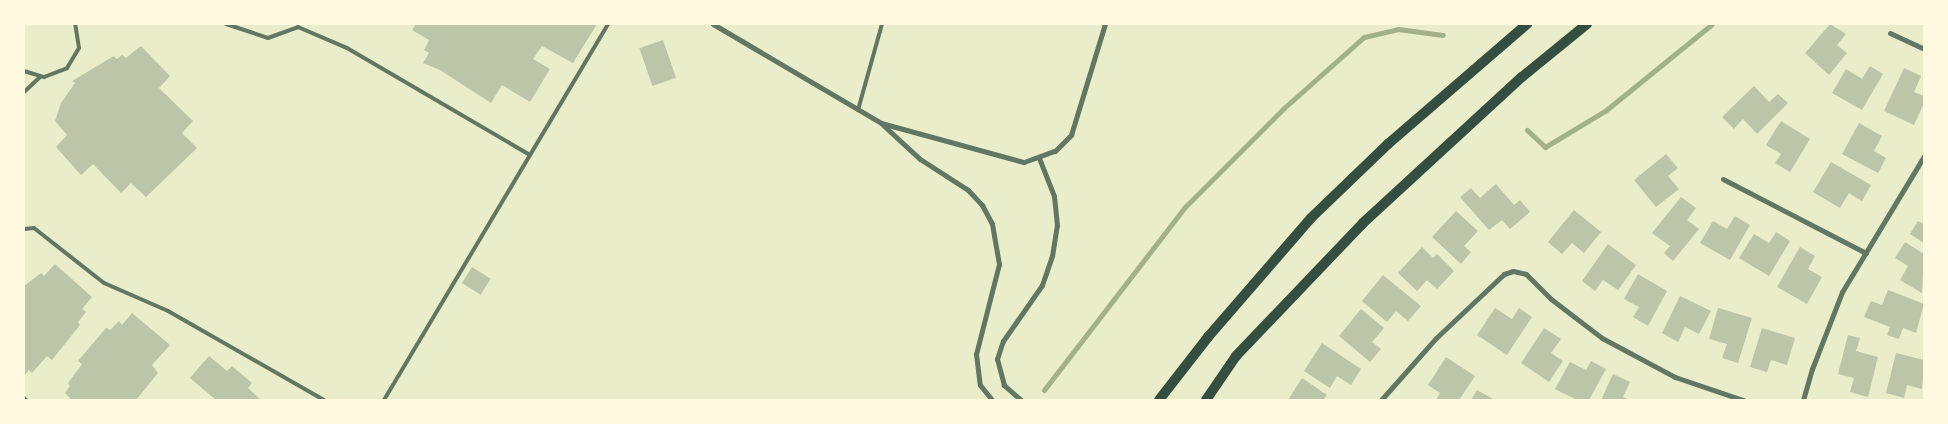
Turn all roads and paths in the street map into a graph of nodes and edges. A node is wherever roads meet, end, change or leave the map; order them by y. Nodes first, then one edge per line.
1 (75, 24) edge
2 (226, 24) edge
3 (608, 24) edge
4 (713, 24) edge
5 (882, 24) edge
6 (1105, 24) edge
7 (1527, 24) edge
8 (1587, 24) edge
9 (1890, 33) dead end
10 (1924, 49) edge
11 (24, 72) edge
12 (40, 77) junction
13 (24, 92) edge
14 (858, 110) junction
15 (881, 123) junction
16 (530, 155) junction
17 (1924, 156) edge
18 (1040, 158) junction
19 (1723, 178) dead end
20 (24, 230) edge
21 (1866, 253) junction
22 (324, 400) edge
23 (384, 400) edge
24 (992, 400) edge
25 (1021, 400) edge
26 (1159, 400) edge
27 (1206, 400) edge
28 (1381, 400) edge
29 (1743, 400) edge
30 (1803, 400) edge

1 - 12 lane
2 - 16 lane
3 - 16 lane
4 - 14 street
5 - 14 lane
6 - 18 street
7 - 26 main road
8 - 27 main road
9 - 10 street
11 - 12 lane
12 - 13 lane
14 - 15 street
15 - 18 street
15 - 24 street
16 - 23 lane
17 - 21 street
18 - 25 street
19 - 21 street
20 - 22 lane
21 - 30 street
28 - 29 street

